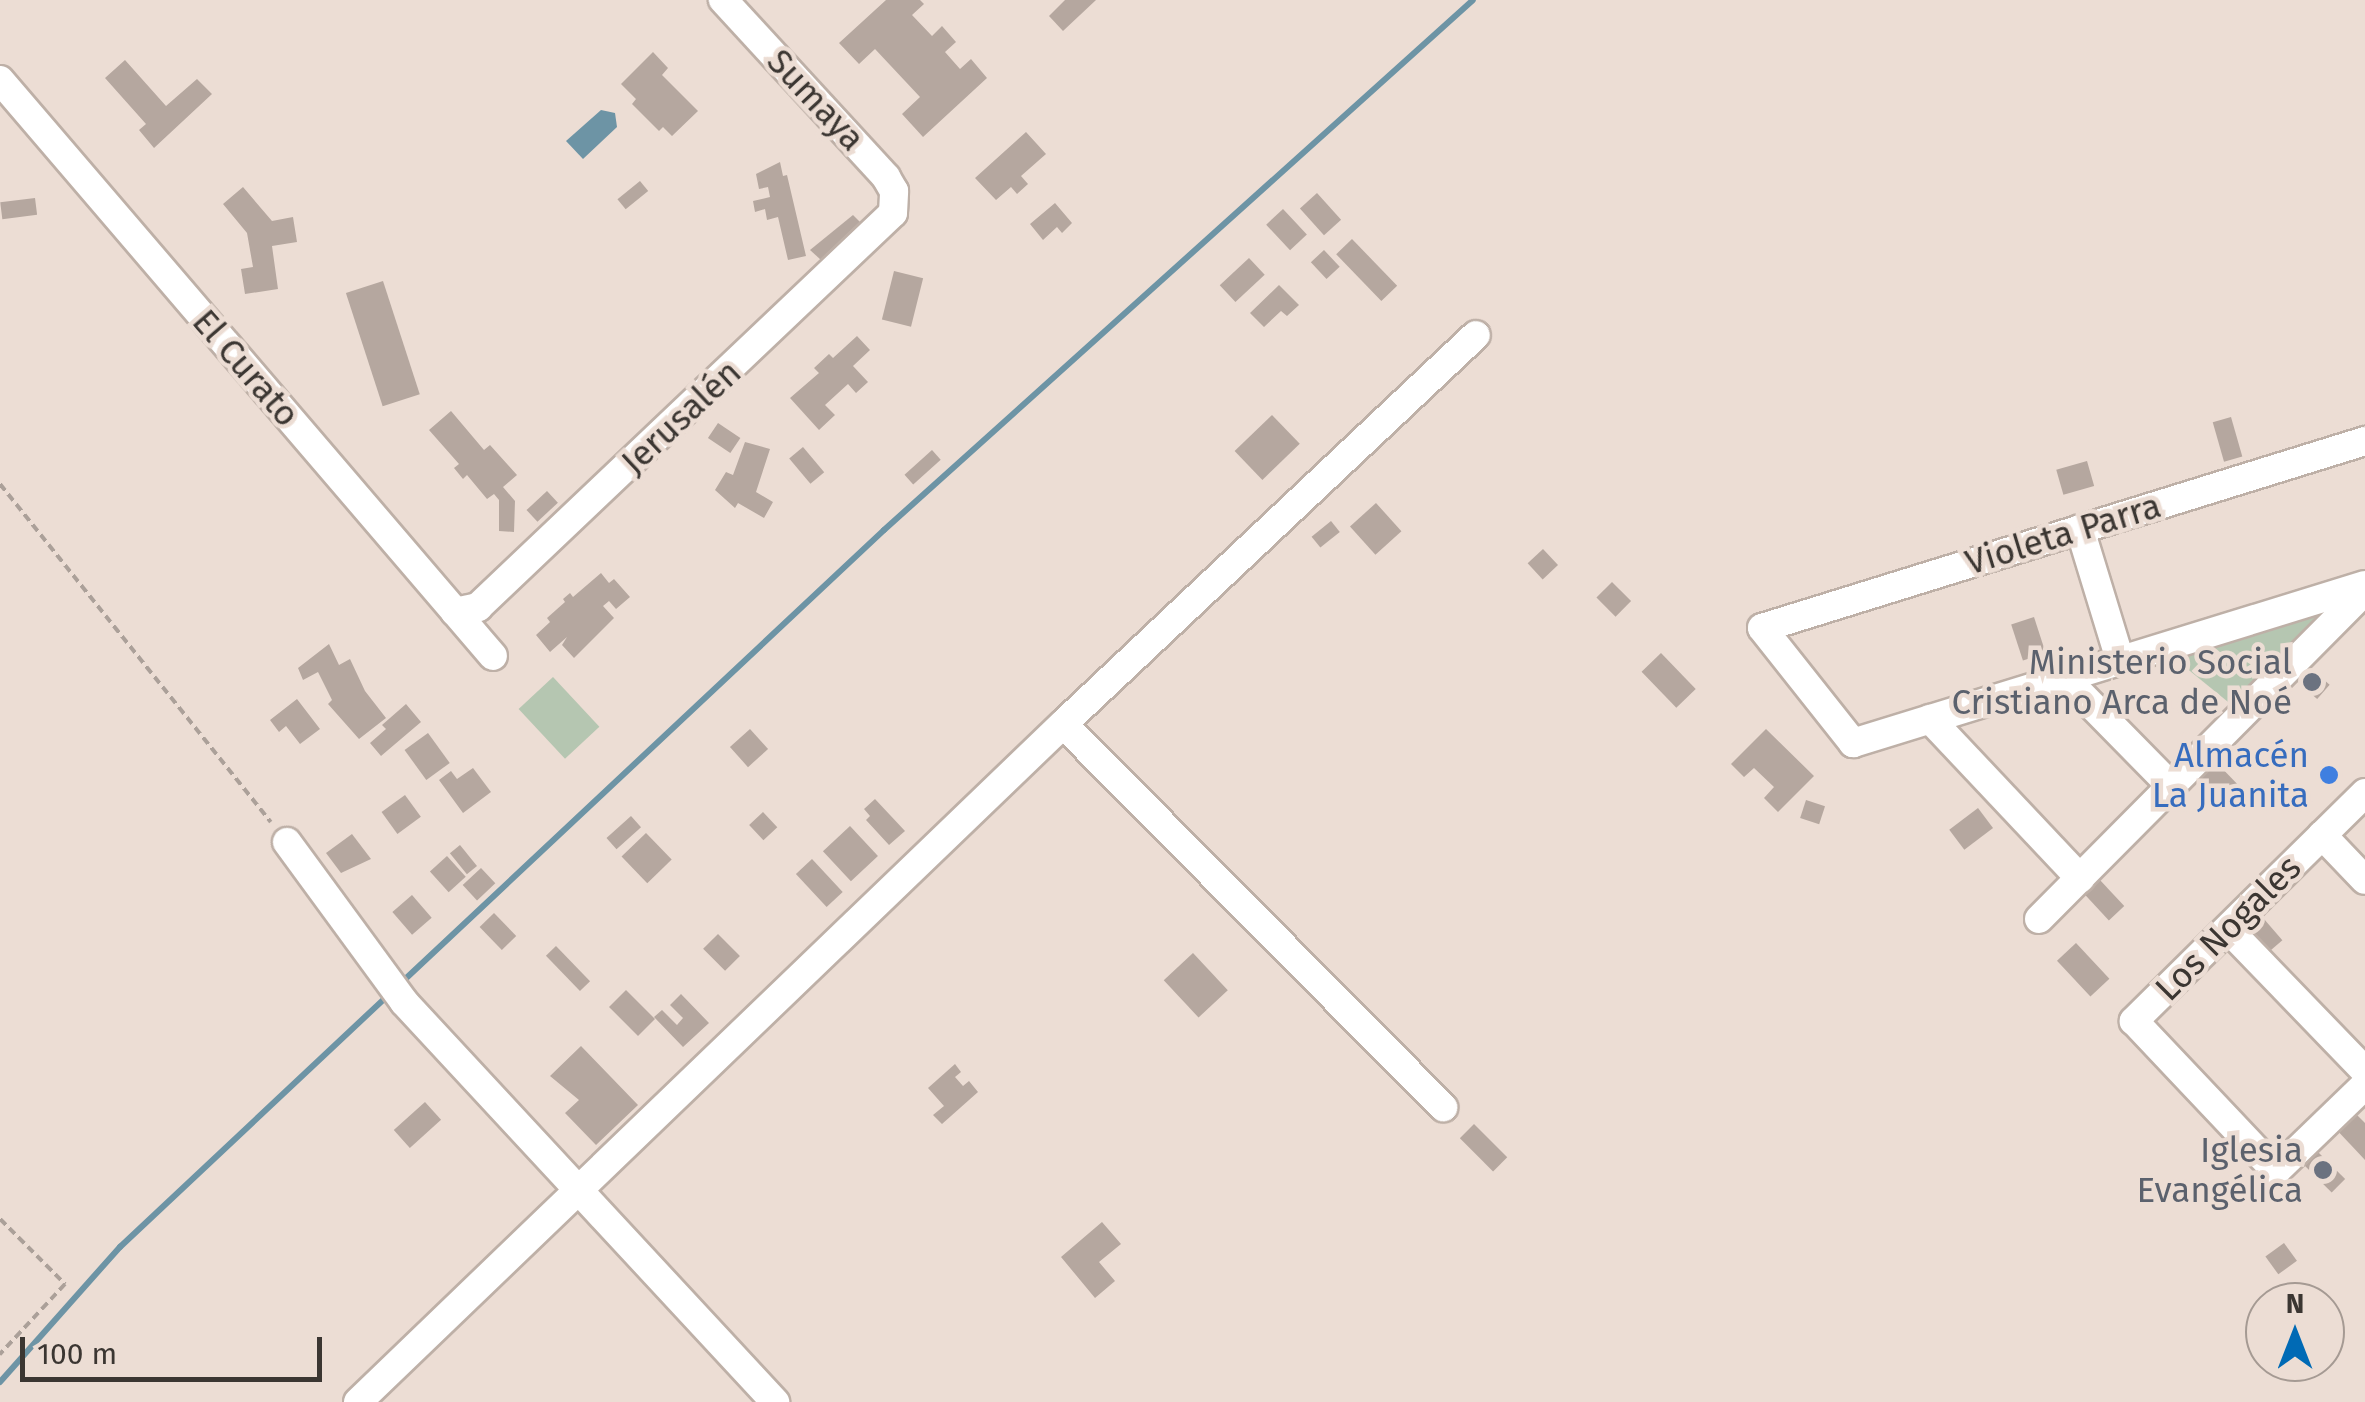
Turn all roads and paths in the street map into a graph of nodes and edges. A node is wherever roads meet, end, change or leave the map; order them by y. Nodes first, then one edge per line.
1 (724, 0) edge
2 (0, 80) edge
3 (894, 207) joint
4 (1476, 335) dead end
5 (2363, 450) edge
6 (0, 484) edge
7 (2080, 529) junction
8 (2365, 588) edge
9 (456, 612) junction
10 (492, 656) dead end
11 (2120, 660) junction
12 (2065, 678) junction
13 (1930, 719) junction
14 (1062, 724) junction
15 (2171, 786) junction
16 (2365, 793) edge
17 (2322, 835) junction
18 (287, 842) joint
19 (2080, 878) junction
20 (2365, 880) edge
21 (2039, 919) dead end
22 (2228, 929) junction
23 (2365, 1071) edge
24 (2365, 1085) edge
25 (1444, 1107) dead end
26 (576, 1191) junction
27 (0, 1219) edge
28 (0, 1354) edge
29 (358, 1402) edge
30 (775, 1402) edge

1 - 3 street, Sumaya
2 - 9 street, El Curato
3 - 9 street, Jerusalén
4 - 14 street
5 - 7 street, Violeta Parra
6 - 18 path
7 - 11 street
7 - 13 street, Violeta Parra
8 - 11 street
8 - 15 street
9 - 10 street, El Curato
11 - 12 street
12 - 13 street
12 - 15 street
13 - 19 street
14 - 25 street
14 - 26 street
15 - 19 street
16 - 17 street, Los Nogales
17 - 20 street
17 - 22 street, Los Nogales
18 - 26 street
19 - 21 street
22 - 23 street
22 - 24 street, Los Nogales
26 - 29 street
26 - 30 street
27 - 28 path

